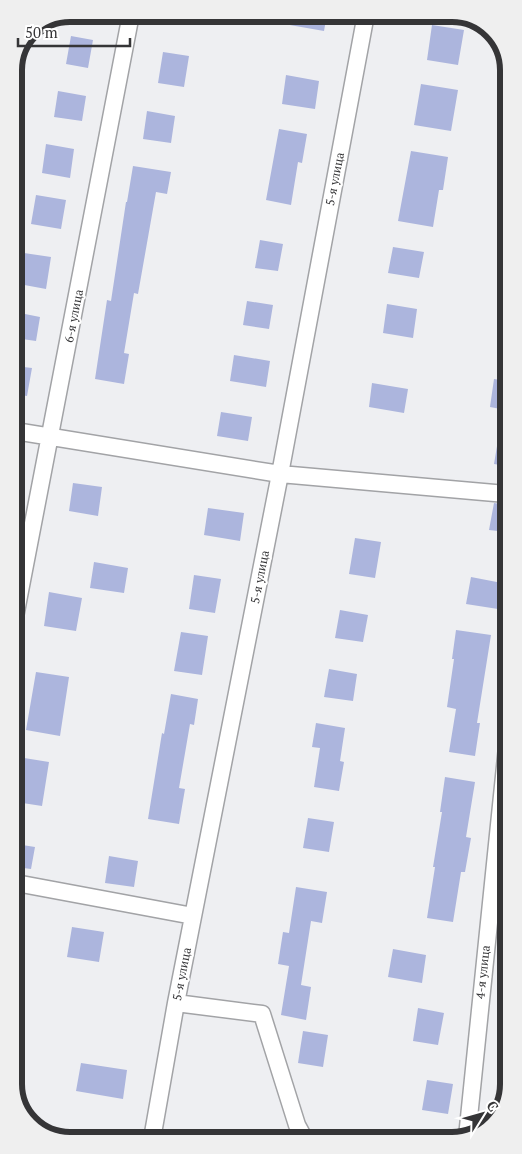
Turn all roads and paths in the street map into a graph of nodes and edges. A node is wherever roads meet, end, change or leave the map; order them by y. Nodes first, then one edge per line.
1 (129, 22) edge
2 (364, 23) edge
3 (23, 432) edge
4 (50, 437) junction
5 (280, 474) junction
6 (500, 493) edge
7 (22, 583) edge
8 (500, 815) edge
9 (22, 884) edge
10 (193, 916) junction
11 (176, 1003) junction
12 (468, 1129) edge
13 (154, 1131) edge
14 (301, 1132) edge

1 - 4 street, 6-я улица
2 - 5 street, 5-я улица
3 - 4 street
4 - 5 street
4 - 7 street, 6-я улица
5 - 6 street
5 - 10 street, 5-я улица
8 - 12 street, 4-я улица
9 - 10 street
10 - 11 street, 5-я улица
11 - 13 street, 5-я улица
11 - 14 street

